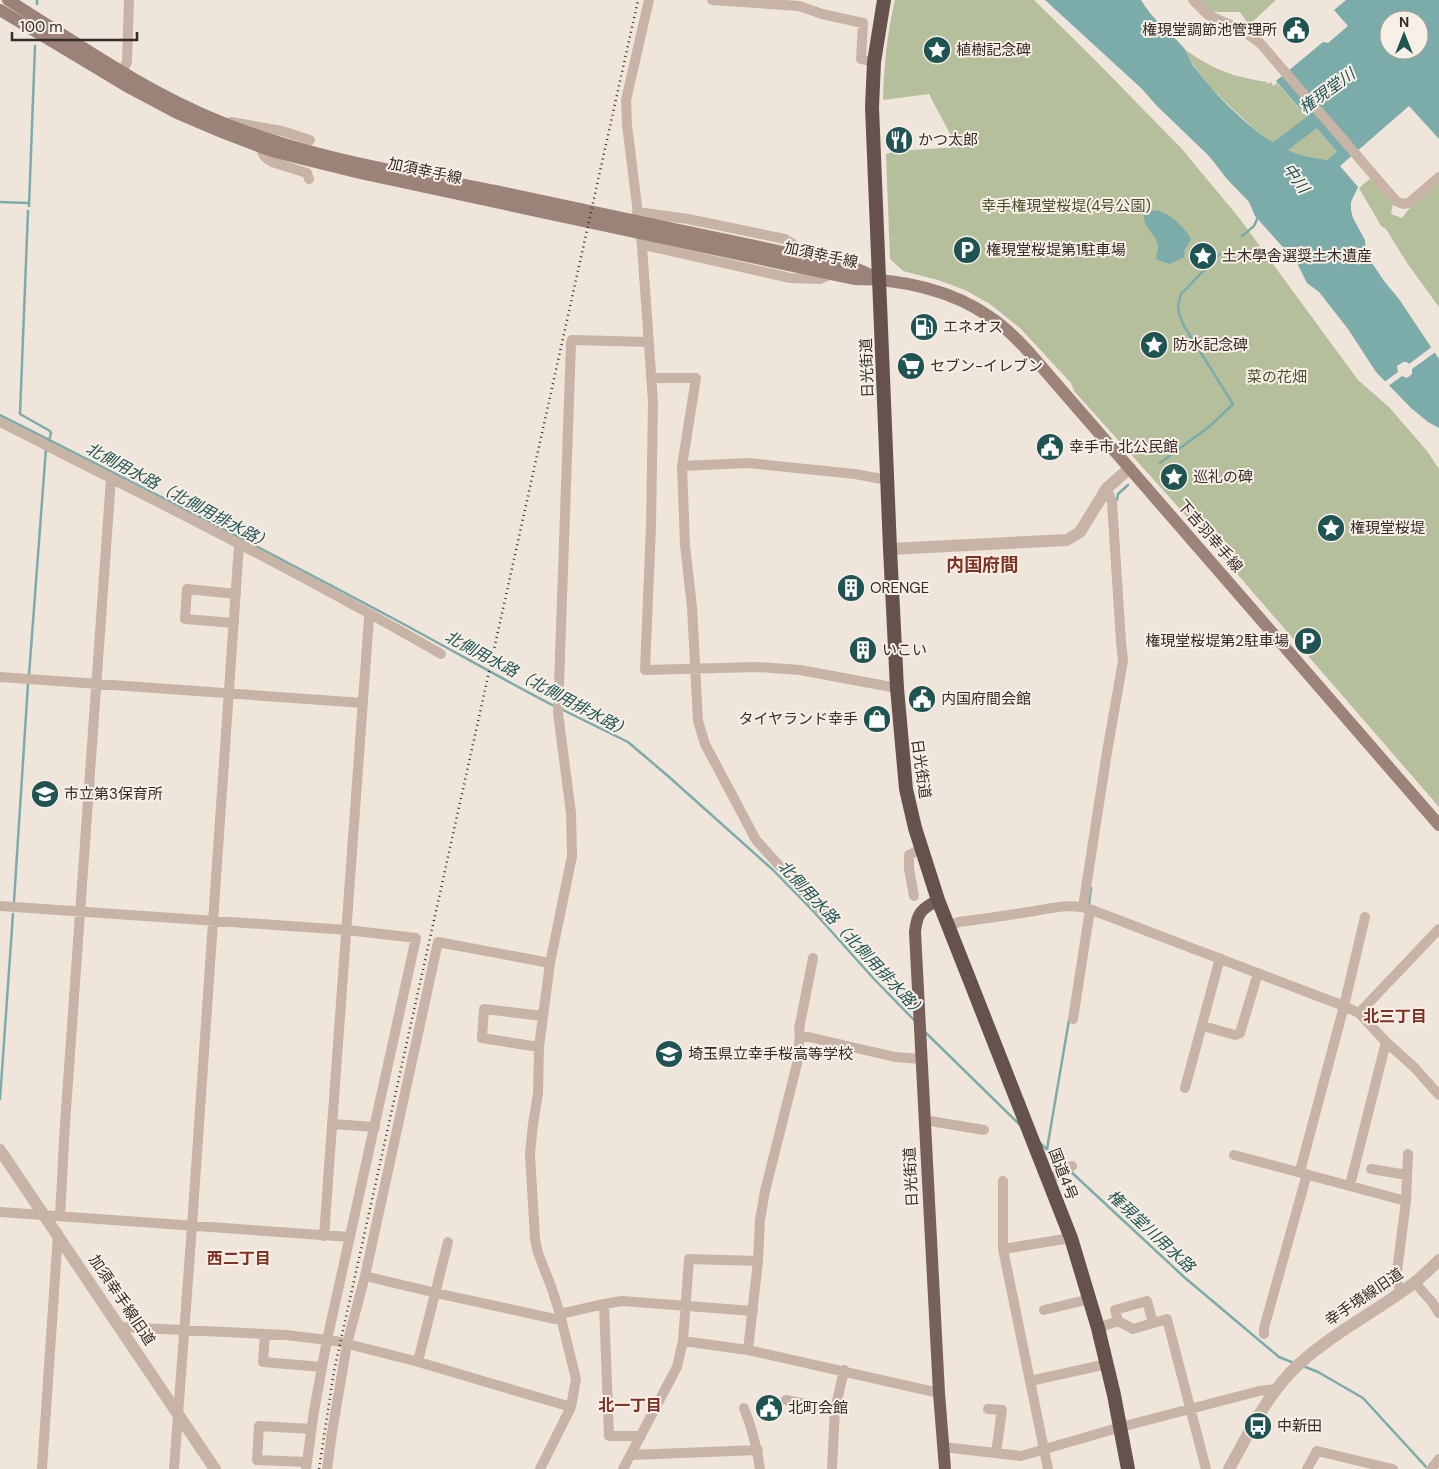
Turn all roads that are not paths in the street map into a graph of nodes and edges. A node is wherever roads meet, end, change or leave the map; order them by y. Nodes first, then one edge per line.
1 (8, 0) edge
2 (129, 0) edge
3 (649, 0) edge
4 (712, 0) edge
5 (884, 0) edge
6 (1194, 0) edge
7 (800, 3) edge
8 (0, 10) edge
9 (874, 62) junction
10 (122, 72) junction
11 (218, 121) junction
12 (310, 140) dead end
13 (260, 147) junction
14 (360, 168) junction
15 (1439, 177) edge
16 (309, 179) dead end
17 (637, 212) junction
18 (706, 242) junction
19 (642, 246) junction
20 (802, 256) junction
21 (832, 274) junction
22 (879, 280) junction
23 (649, 342) junction
24 (651, 378) junction
25 (0, 422) edge
26 (682, 466) junction
27 (1130, 468) junction
28 (111, 478) junction
29 (888, 480) junction
30 (1108, 488) junction
31 (239, 545) junction
32 (890, 549) junction
33 (236, 594) junction
34 (371, 614) junction
35 (234, 624) junction
36 (441, 654) dead end
37 (695, 668) junction
38 (0, 677) edge
39 (97, 684) junction
40 (897, 688) junction
41 (229, 693) junction
42 (362, 703) junction
43 (1439, 825) edge
44 (921, 849) junction
45 (914, 896) dead end
46 (938, 900) junction
47 (0, 906) edge
48 (1088, 909) junction
49 (81, 912) junction
50 (826, 917) dead end
51 (1365, 917) dead end
52 (214, 921) junction
53 (948, 926) junction
54 (1439, 929) edge
55 (347, 930) junction
56 (813, 958) dead end
57 (1220, 958) junction
58 (550, 963) junction
59 (1258, 973) junction
60 (1344, 1006) junction
61 (1359, 1013) junction
62 (543, 1016) junction
63 (1073, 1019) dead end
64 (1203, 1026) junction
65 (800, 1035) junction
66 (1386, 1042) junction
67 (539, 1046) junction
68 (921, 1059) junction
69 (1185, 1088) dead end
70 (1439, 1095) edge
71 (924, 1120) junction
72 (332, 1124) junction
73 (375, 1127) junction
74 (984, 1130) dead end
75 (0, 1150) edge
76 (1408, 1154) dead end
77 (1234, 1155) dead end
78 (4, 1165) edge
79 (1072, 1166) dead end
80 (1371, 1169) dead end
81 (1303, 1172) junction
82 (1407, 1175) junction
83 (1048, 1179) junction
84 (1003, 1181) dead end
85 (1350, 1185) junction
86 (1406, 1201) junction
87 (0, 1212) edge
88 (42, 1214) junction
89 (60, 1216) junction
90 (192, 1226) junction
91 (58, 1234) junction
92 (324, 1236) junction
93 (350, 1237) junction
94 (1071, 1238) junction
95 (448, 1242) dead end
96 (1003, 1249) junction
97 (1439, 1260) edge
98 (758, 1261) junction
99 (365, 1276) junction
100 (1414, 1283) junction
101 (1401, 1292) junction
102 (436, 1293) junction
103 (1090, 1300) junction
104 (604, 1304) junction
105 (686, 1305) junction
106 (1044, 1310) dead end
107 (753, 1311) junction
108 (1439, 1313) edge
109 (560, 1316) junction
110 (1118, 1321) junction
111 (1153, 1323) junction
112 (120, 1326) junction
113 (1098, 1328) junction
114 (184, 1331) junction
115 (265, 1334) junction
116 (1264, 1334) dead end
117 (327, 1340) junction
118 (683, 1341) junction
119 (348, 1344) junction
120 (748, 1350) junction
121 (418, 1361) junction
122 (1107, 1364) junction
123 (322, 1368) junction
124 (844, 1370) junction
125 (1030, 1381) junction
126 (1277, 1389) junction
127 (939, 1393) junction
128 (786, 1400) dead end
129 (571, 1408) junction
130 (744, 1408) dead end
131 (988, 1409) dead end
132 (1191, 1409) junction
133 (835, 1410) junction
134 (178, 1413) junction
135 (1121, 1427) junction
136 (311, 1429) junction
137 (641, 1436) junction
138 (943, 1447) junction
139 (1044, 1449) junction
140 (758, 1450) junction
141 (996, 1453) junction
142 (631, 1455) junction
143 (1439, 1459) edge
144 (307, 1466) edge
145 (42, 1469) edge
146 (174, 1469) edge
147 (215, 1469) edge
148 (327, 1469) edge
149 (540, 1469) edge
150 (623, 1469) edge
151 (760, 1469) edge
152 (832, 1469) edge
153 (945, 1469) edge
154 (1048, 1469) edge
155 (1128, 1469) edge
156 (1206, 1469) edge
157 (1229, 1469) edge
158 (1306, 1469) edge
159 (1393, 1469) edge
160 (1431, 1469) edge

1 - 10 main road, 加須幸手線
2 - 10 street
3 - 17 street
4 - 7 street
5 - 9 highway, 日光街道
6 - 15 street
7 - 9 street
8 - 13 main road, 加須幸手線
9 - 22 highway, 日光街道
10 - 11 main road, 加須幸手線
11 - 12 street
11 - 14 main road, 加須幸手線
13 - 14 main road, 加須幸手線
13 - 16 street
14 - 18 main road, 加須幸手線
17 - 19 street
17 - 20 street
18 - 20 main road, 加須幸手線
18 - 21 main road, 加須幸手線
19 - 21 street
19 - 23 street
20 - 22 main road, 加須幸手線
21 - 22 main road, 加須幸手線
22 - 27 main road, 下吉羽幸手線
22 - 29 highway, 日光街道
23 - 24 street
23 - 58 street
24 - 26 street
24 - 37 street
25 - 28 street
26 - 29 street
26 - 37 street
27 - 30 street
27 - 43 main road, 下吉羽幸手線
28 - 31 street
28 - 39 street
29 - 32 highway, 日光街道
30 - 32 street
30 - 48 street
31 - 33 street
31 - 34 street
32 - 40 highway, 日光街道
33 - 35 street
33 - 35 street
34 - 36 street
34 - 42 street
35 - 41 street
37 - 40 street
37 - 50 street
38 - 39 street
39 - 41 street
39 - 49 street
40 - 44 highway, 日光街道
41 - 42 street
41 - 52 street
42 - 55 street
44 - 45 street
44 - 46 highway, 日光街道
46 - 53 highway, 国道4号
46 - 68 main road, 日光街道
47 - 49 street
48 - 53 street
48 - 57 street
48 - 63 street
49 - 52 street
49 - 89 street
51 - 60 street
52 - 55 street
52 - 90 street
53 - 83 highway, 国道4号
54 - 61 street
55 - 72 street
55 - 73 street
56 - 65 street
57 - 59 street
57 - 64 street
58 - 62 street
58 - 99 street
59 - 60 street
59 - 64 street
60 - 61 street
60 - 81 street
61 - 66 street
62 - 67 street
62 - 67 street
64 - 69 street
65 - 68 street
65 - 98 street
66 - 70 street
66 - 85 street
67 - 109 street
68 - 71 main road, 日光街道
71 - 74 street
71 - 127 main road, 日光街道
72 - 73 street
72 - 92 street
73 - 93 street
75 - 78 street, 加須幸手線旧道
76 - 82 street
77 - 81 street
78 - 88 street, 加須幸手線旧道
79 - 83 street
80 - 82 street
81 - 85 street
81 - 116 street
82 - 86 street
83 - 94 highway, 国道4号
84 - 96 street
85 - 86 street
86 - 101 street
87 - 88 street
88 - 89 street
88 - 91 street, 加須幸手線旧道
89 - 90 street
90 - 92 street
90 - 114 street
91 - 112 street, 加須幸手線旧道
91 - 145 street
92 - 93 street
93 - 117 street
94 - 96 street
94 - 103 highway, 国道4号
95 - 102 street
96 - 125 street
97 - 100 street, 幸手境線旧道
98 - 105 street
98 - 107 street
99 - 102 street
99 - 119 street
100 - 101 street, 幸手境線旧道
100 - 108 street
101 - 126 street, 幸手境線旧道
102 - 109 street
102 - 121 street
103 - 106 street
103 - 113 highway, 国道4号
104 - 105 street
104 - 109 street
104 - 137 street
105 - 107 street
105 - 118 street
107 - 120 street
109 - 129 street
110 - 111 street
110 - 111 street
110 - 113 street
111 - 132 street
112 - 114 street
112 - 134 street, 加須幸手線旧道
113 - 122 highway, 国道4号
114 - 115 street
114 - 134 street
115 - 117 street
115 - 123 street
117 - 119 street
117 - 123 street
118 - 120 street
118 - 137 street
119 - 121 street
119 - 148 street
120 - 124 street
121 - 129 street
122 - 125 street
122 - 135 highway, 国道4号
123 - 136 street
124 - 127 street
124 - 133 street
125 - 139 street
126 - 132 street
126 - 157 street
127 - 138 main road, 日光街道
128 - 133 street
129 - 149 street
130 - 140 street
131 - 141 street
132 - 135 street
132 - 156 street
133 - 152 street
134 - 146 street
134 - 147 street, 加須幸手線旧道
135 - 139 street
135 - 155 highway, 国道4号
136 - 144 street
136 - 144 street
137 - 142 street
138 - 141 street
138 - 153 main road, 日光街道
139 - 141 street
139 - 154 street
140 - 142 street
140 - 151 street
142 - 150 street
143 - 160 street
158 - 159 street

